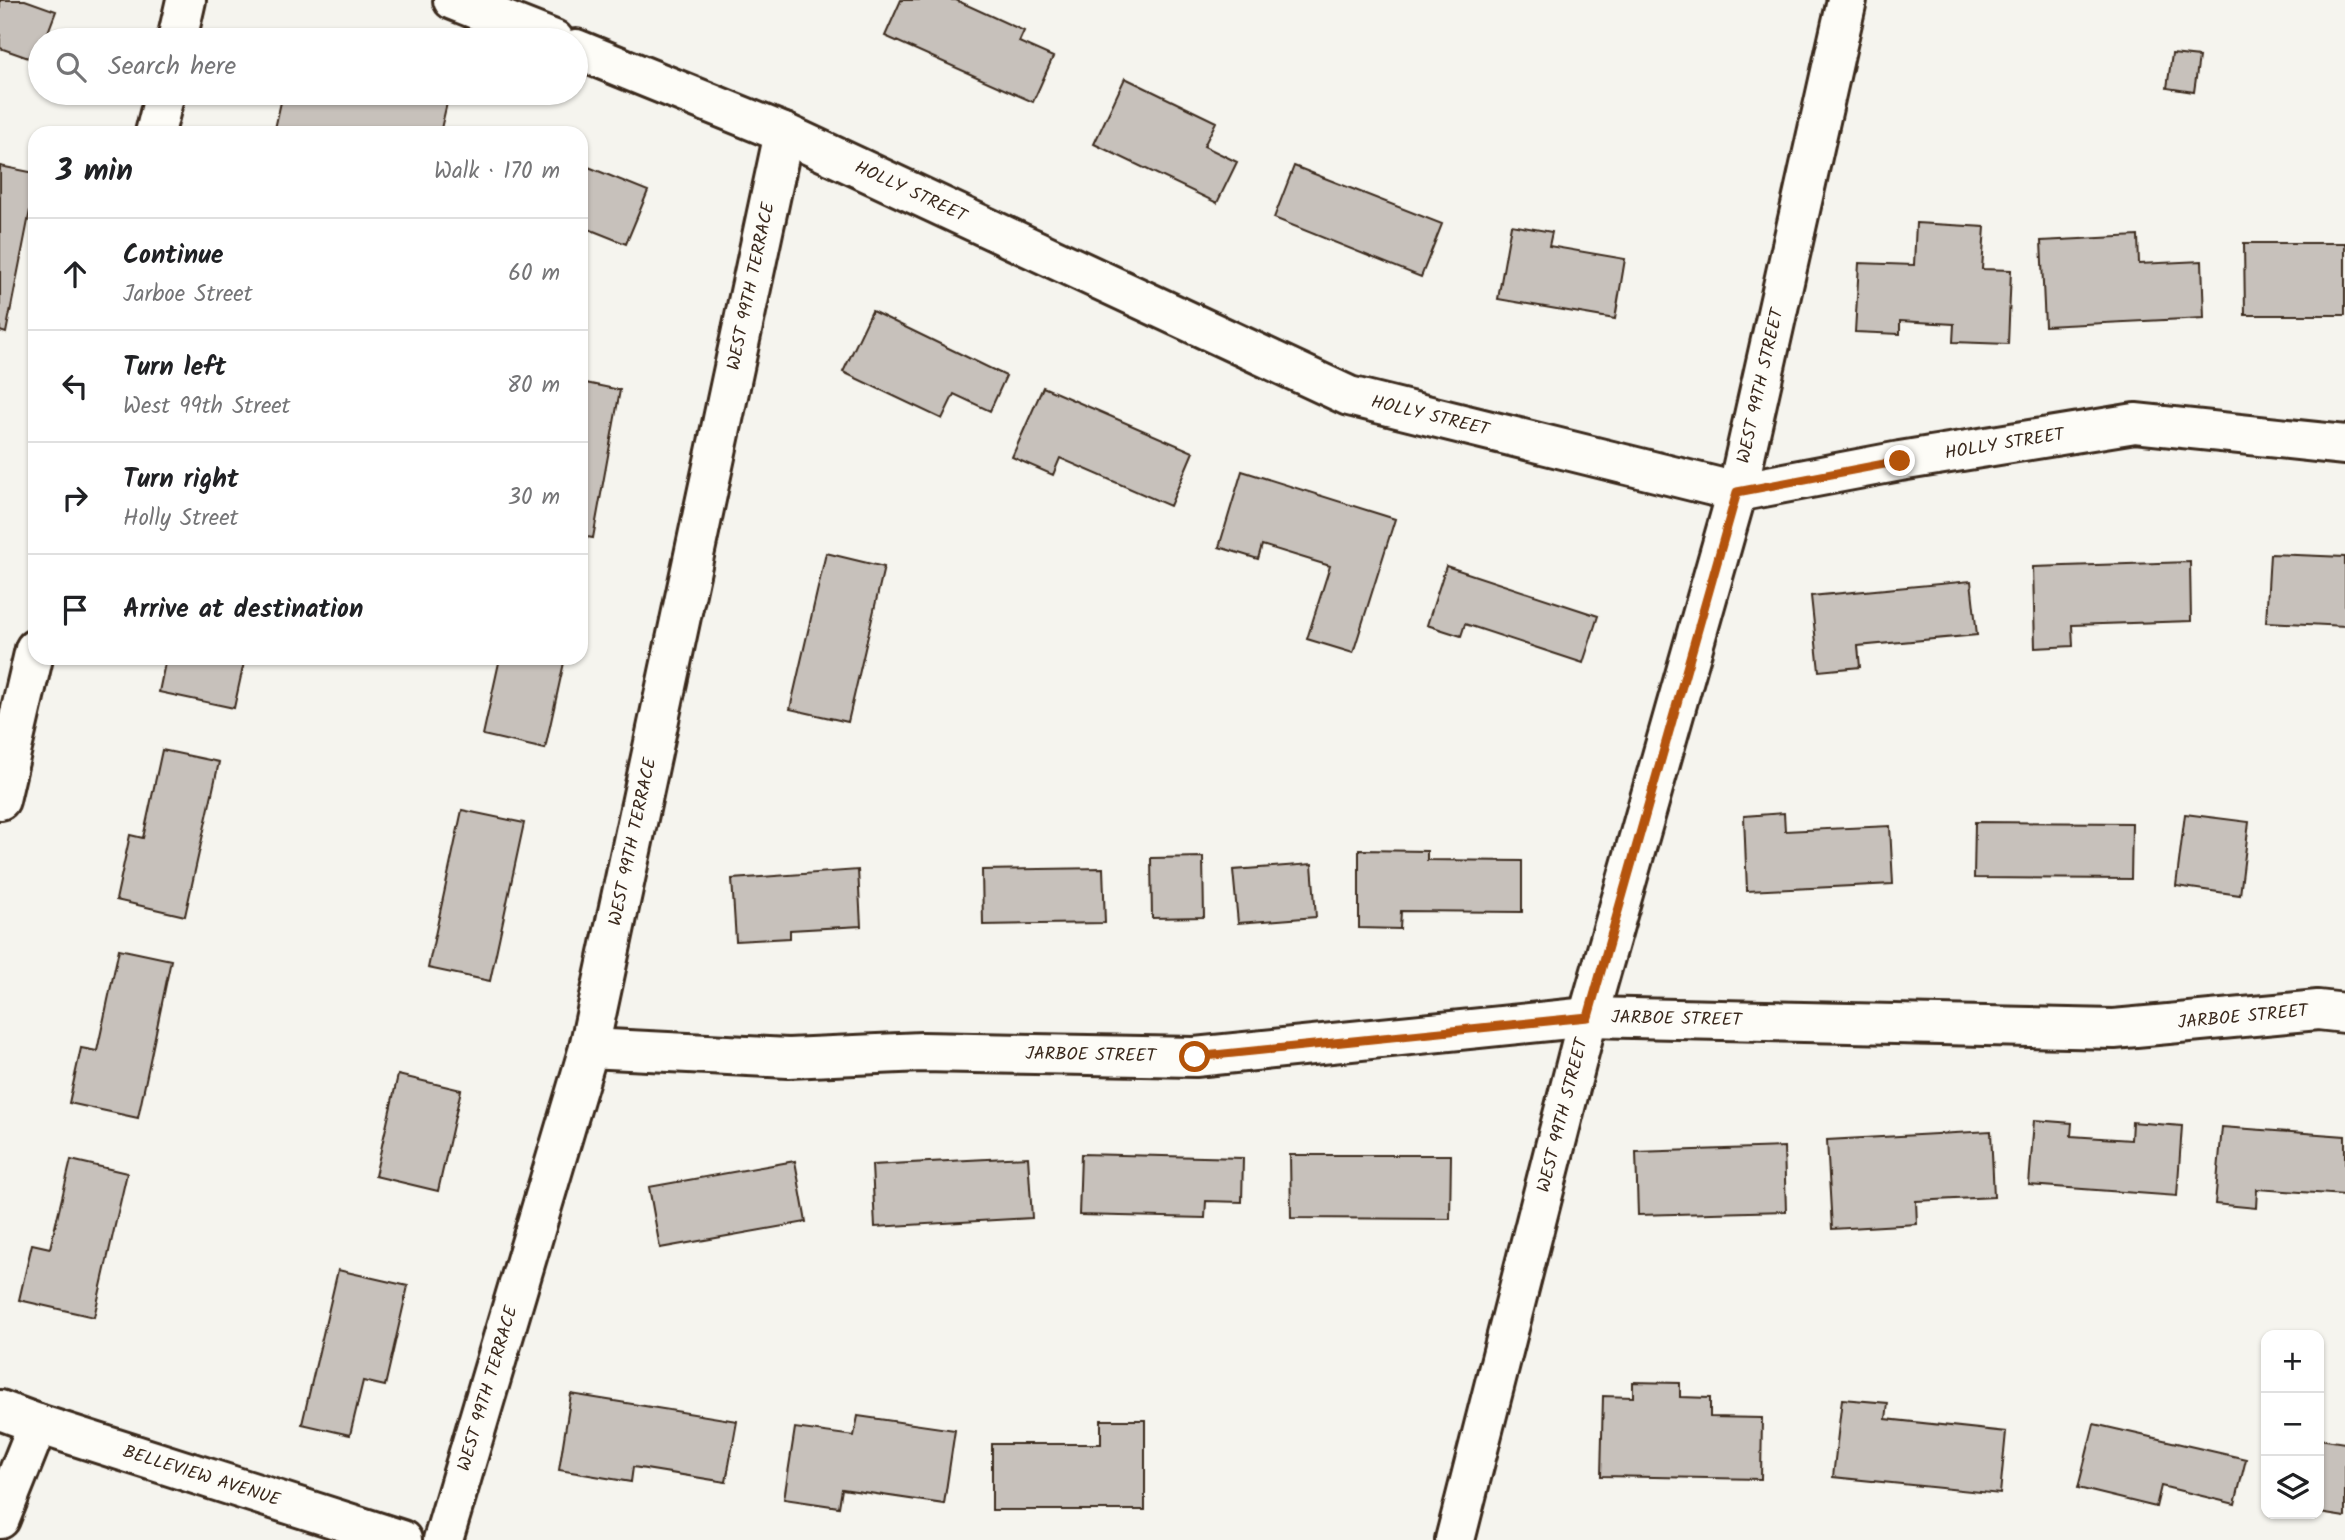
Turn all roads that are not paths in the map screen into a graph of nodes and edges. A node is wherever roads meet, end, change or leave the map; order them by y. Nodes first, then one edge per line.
1 (186, 0) edge
2 (453, 0) edge
3 (1847, 0) edge
4 (180, 28) edge
5 (524, 28) edge
6 (588, 54) edge
7 (162, 105) edge
8 (157, 126) edge
9 (784, 133) junction
10 (2345, 445) edge
11 (1737, 492) junction
12 (31, 665) edge
13 (0, 800) edge
14 (2345, 1013) edge
15 (1588, 1017) junction
16 (589, 1048) junction
17 (0, 1410) edge
18 (38, 1424) junction
19 (0, 1519) edge
20 (401, 1540) edge
21 (443, 1540) edge
22 (1455, 1540) edge

1 - 4 street
2 - 5 street
3 - 11 street, WEST 99TH STREET
6 - 9 street, HOLLY STREET
7 - 8 street
9 - 11 street, HOLLY STREET
9 - 16 street, WEST 99TH TERRACE
10 - 11 street, HOLLY STREET
11 - 15 street, WEST 99TH STREET
12 - 13 street
14 - 15 street, JARBOE STREET
15 - 16 street, JARBOE STREET
15 - 22 street, WEST 99TH STREET
16 - 21 street, WEST 99TH TERRACE
17 - 18 street, BELLEVIEW AVENUE
18 - 19 street
18 - 20 street, BELLEVIEW AVENUE

